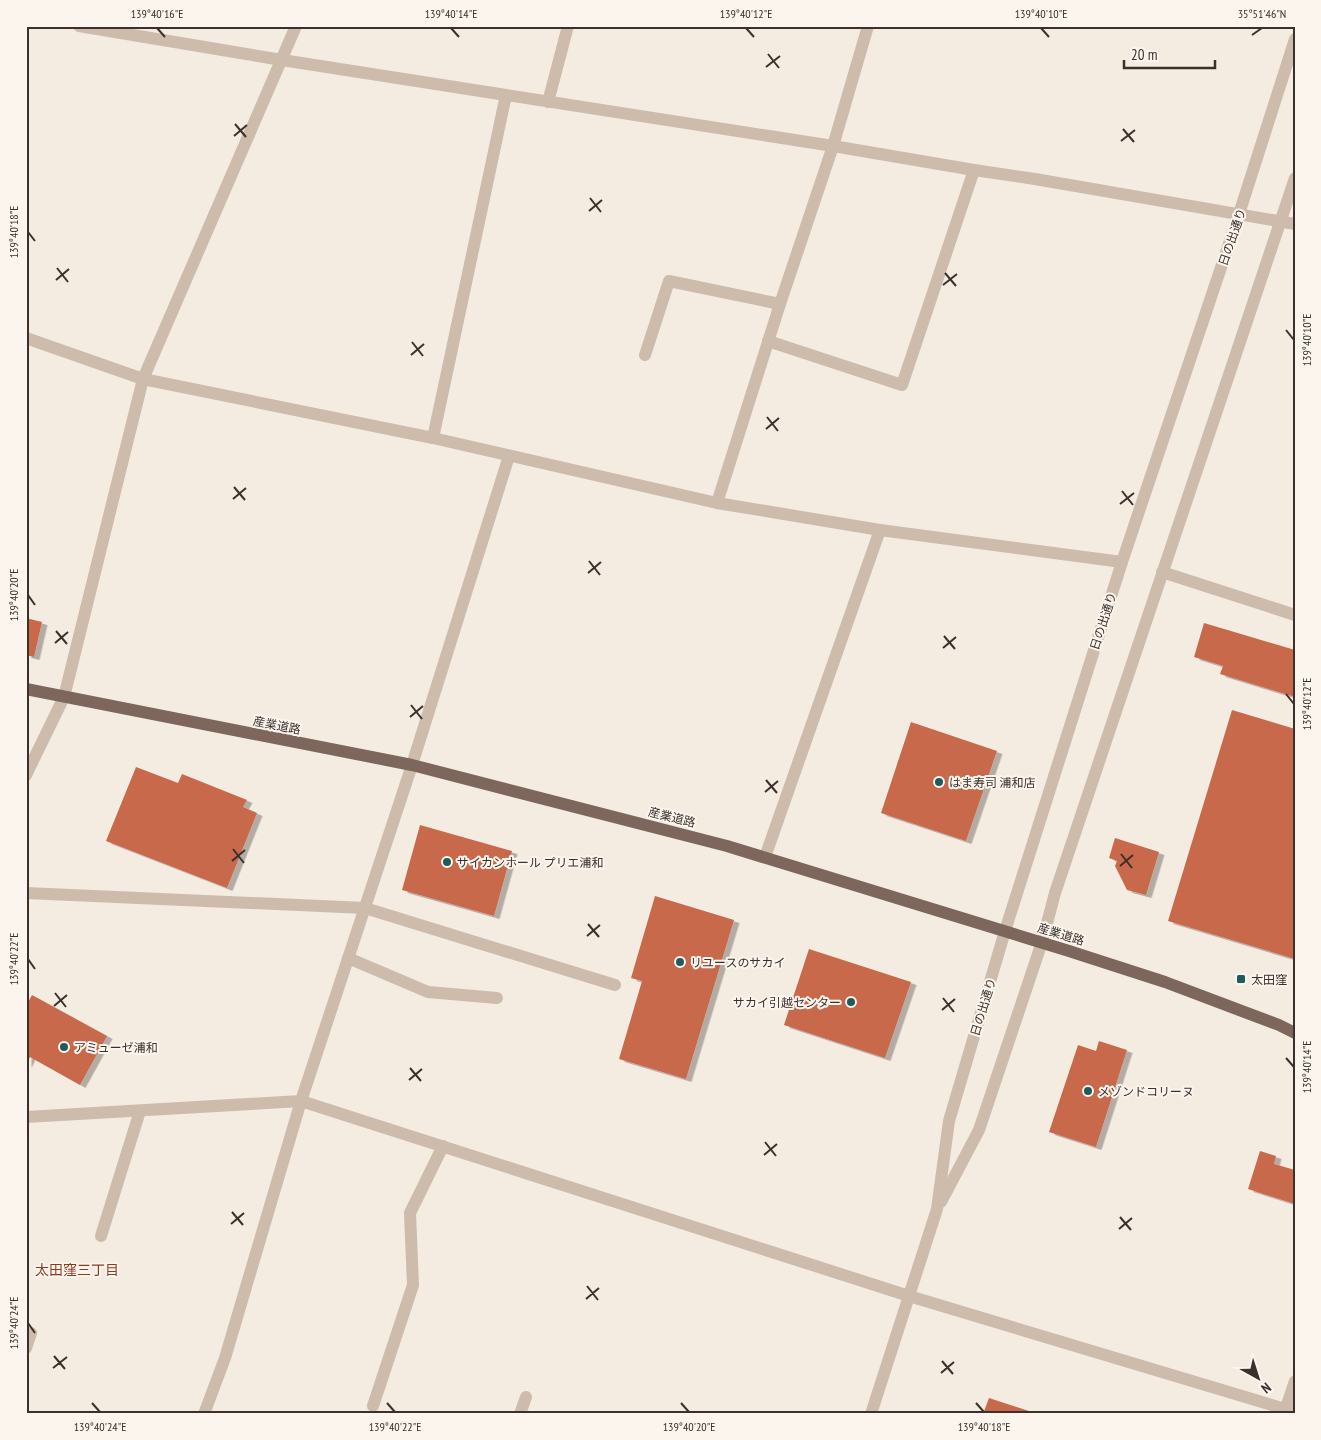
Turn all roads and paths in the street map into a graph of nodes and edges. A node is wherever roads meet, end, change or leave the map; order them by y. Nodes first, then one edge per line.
1 (79, 26) edge
2 (296, 26) edge
3 (568, 26) edge
4 (868, 26) edge
5 (1295, 39) edge
6 (282, 60) junction
7 (506, 95) junction
8 (548, 102) junction
9 (833, 146) junction
10 (974, 170) junction
11 (1295, 178) edge
12 (1239, 214) junction
13 (1281, 221) junction
14 (1295, 224) edge
15 (780, 304) junction
16 (26, 338) edge
17 (768, 341) junction
18 (645, 355) dead end
19 (143, 379) junction
20 (434, 438) junction
21 (509, 456) junction
22 (717, 503) junction
23 (880, 530) junction
24 (1122, 562) junction
25 (1162, 572) junction
26 (1295, 615) edge
27 (26, 689) edge
28 (64, 697) junction
29 (412, 765) junction
30 (26, 775) edge
31 (765, 857) junction
32 (26, 893) edge
33 (365, 908) junction
34 (1005, 931) junction
35 (1042, 942) junction
36 (348, 958) junction
37 (615, 985) dead end
38 (497, 998) dead end
39 (1295, 1034) edge
40 (301, 1101) junction
41 (140, 1110) junction
42 (26, 1117) edge
43 (443, 1146) junction
44 (937, 1209) junction
45 (101, 1236) dead end
46 (909, 1296) junction
47 (31, 1333) dead end
48 (26, 1348) edge
49 (1295, 1381) edge
50 (526, 1397) dead end
51 (372, 1406) dead end
52 (1288, 1412) edge
53 (204, 1414) edge
54 (520, 1414) edge
55 (871, 1414) edge

1 - 6 street
2 - 6 street
3 - 8 street
4 - 9 street
5 - 12 street, 日の出通り
6 - 7 street
6 - 19 street
7 - 8 street
7 - 20 street
8 - 9 street
9 - 10 street
9 - 15 street
10 - 12 street
10 - 17 street
11 - 13 street, 日の出通り
12 - 13 street
12 - 24 street, 日の出通り
13 - 14 street
13 - 25 street, 日の出通り
15 - 17 street
15 - 18 street
16 - 19 street
17 - 22 street
19 - 20 street
19 - 28 street
20 - 21 street
21 - 22 street
21 - 29 street
22 - 23 street
23 - 24 street
23 - 31 street
24 - 34 street, 日の出通り
25 - 26 street
25 - 35 street, 日の出通り
27 - 28 main road, 産業道路
28 - 29 main road, 産業道路
28 - 30 street
29 - 31 main road, 産業道路
29 - 33 street
31 - 34 main road, 産業道路
32 - 33 street
33 - 36 street
33 - 37 street
34 - 35 main road, 産業道路
34 - 44 street, 日の出通り
35 - 39 main road, 産業道路
35 - 44 street, 日の出通り
36 - 38 street
36 - 40 street
40 - 41 street
40 - 43 street
40 - 53 street
41 - 42 street
41 - 45 street
43 - 46 street
43 - 51 street
44 - 46 street, 日の出通り
46 - 52 street
46 - 55 street, 日の出通り
47 - 48 street
49 - 52 street
50 - 54 street

